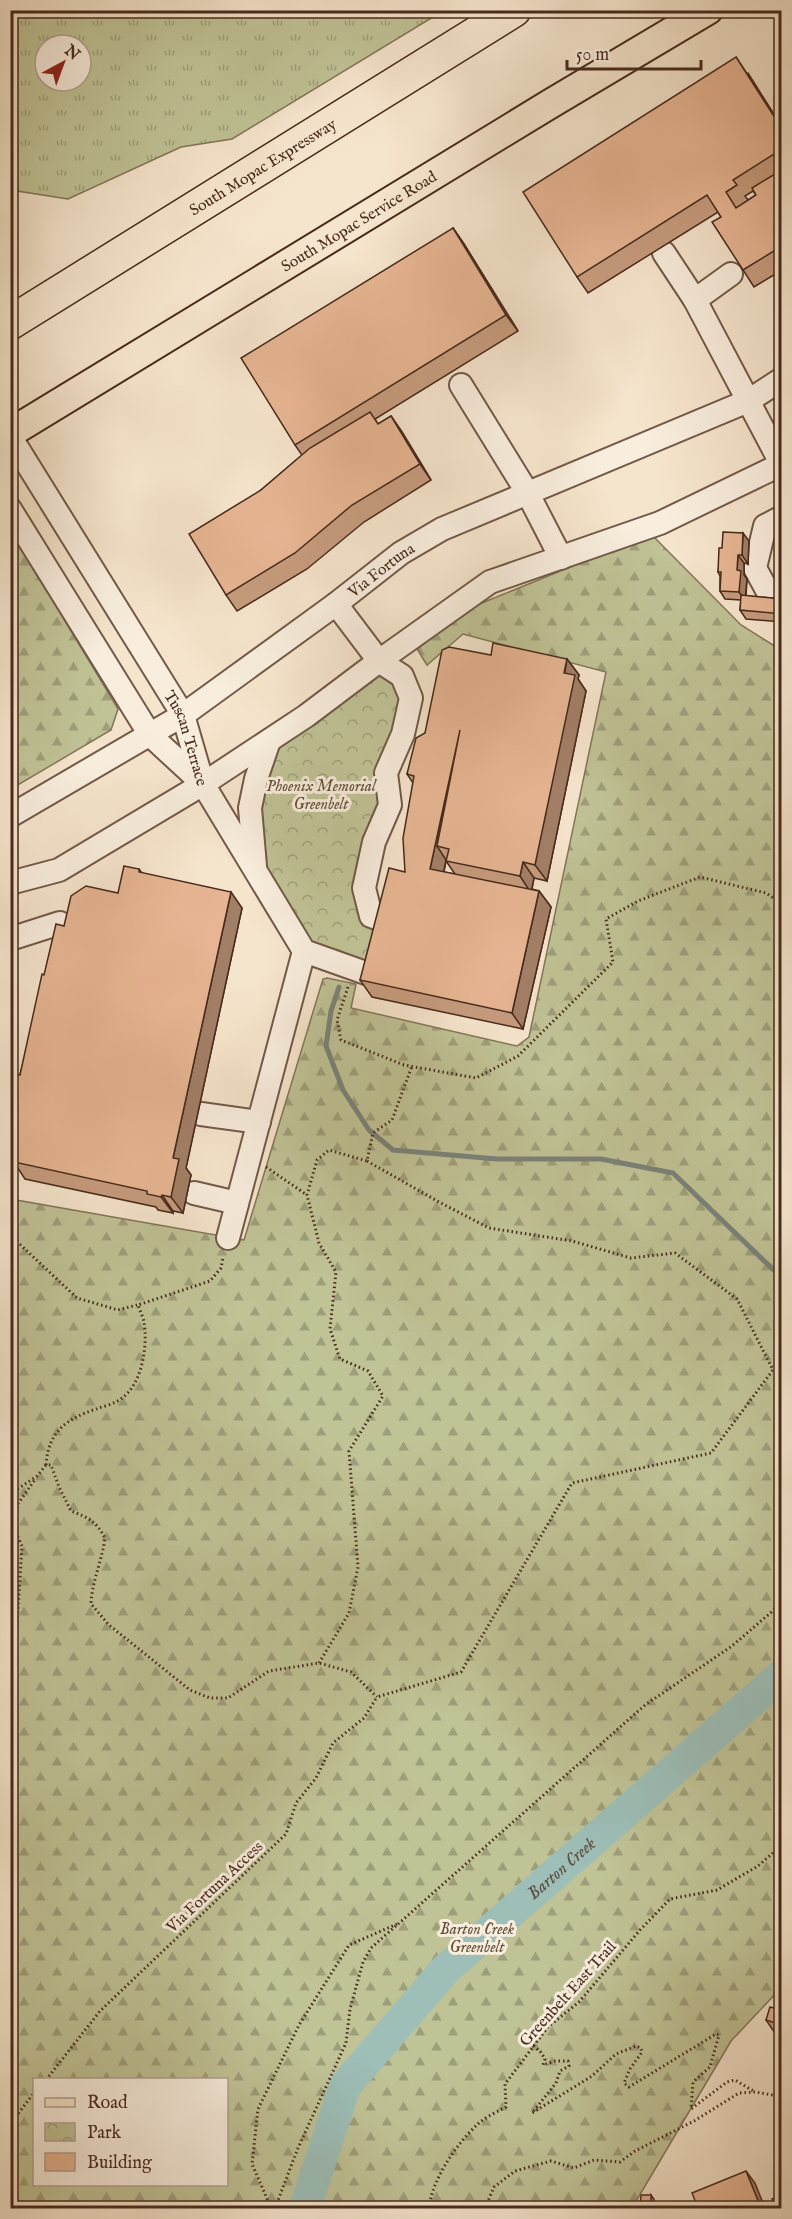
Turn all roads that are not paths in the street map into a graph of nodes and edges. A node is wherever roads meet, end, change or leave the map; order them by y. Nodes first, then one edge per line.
1 (514, 10) edge
2 (708, 10) edge
3 (664, 253) dead end
4 (731, 274) dead end
5 (695, 300) junction
6 (10, 323) edge
7 (782, 379) edge
8 (461, 385) dead end
9 (748, 401) junction
10 (10, 434) edge
11 (781, 464) edge
12 (527, 492) junction
13 (10, 509) edge
14 (782, 517) edge
15 (561, 558) junction
16 (782, 589) edge
17 (336, 604) junction
18 (379, 661) junction
19 (183, 715) junction
20 (150, 735) junction
21 (269, 741) junction
22 (203, 784) junction
23 (10, 816) edge
24 (255, 871) junction
25 (10, 883) edge
26 (60, 923) edge
27 (390, 923) edge
28 (10, 939) edge
29 (304, 951) junction
30 (377, 977) edge
31 (201, 1114) dead end
32 (259, 1122) junction
33 (194, 1193) dead end
34 (237, 1203) junction
35 (228, 1238) road end

1 - 6 highway, South Mopac Expressway
2 - 10 main road, South Mopac Service Road
3 - 5 street
4 - 5 street
5 - 9 street
7 - 9 street, Via Fortuna
8 - 12 street
9 - 11 street
9 - 12 street, Via Fortuna
10 - 19 street, Tuscan Terrace
11 - 15 street
12 - 15 street
12 - 17 street, Via Fortuna
13 - 20 street, Tuscan Terrace
14 - 16 street
15 - 18 street
17 - 18 street
17 - 19 street, Via Fortuna
18 - 21 street
18 - 27 street
19 - 20 street, Via Fortuna
19 - 22 street, Tuscan Terrace
20 - 22 street, Tuscan Terrace
20 - 23 street, Via Fortuna
21 - 22 street
21 - 24 street
22 - 24 street
22 - 25 street
24 - 29 street
26 - 28 street
29 - 30 street
29 - 32 street
31 - 32 street
32 - 34 street
33 - 34 street
34 - 35 street

